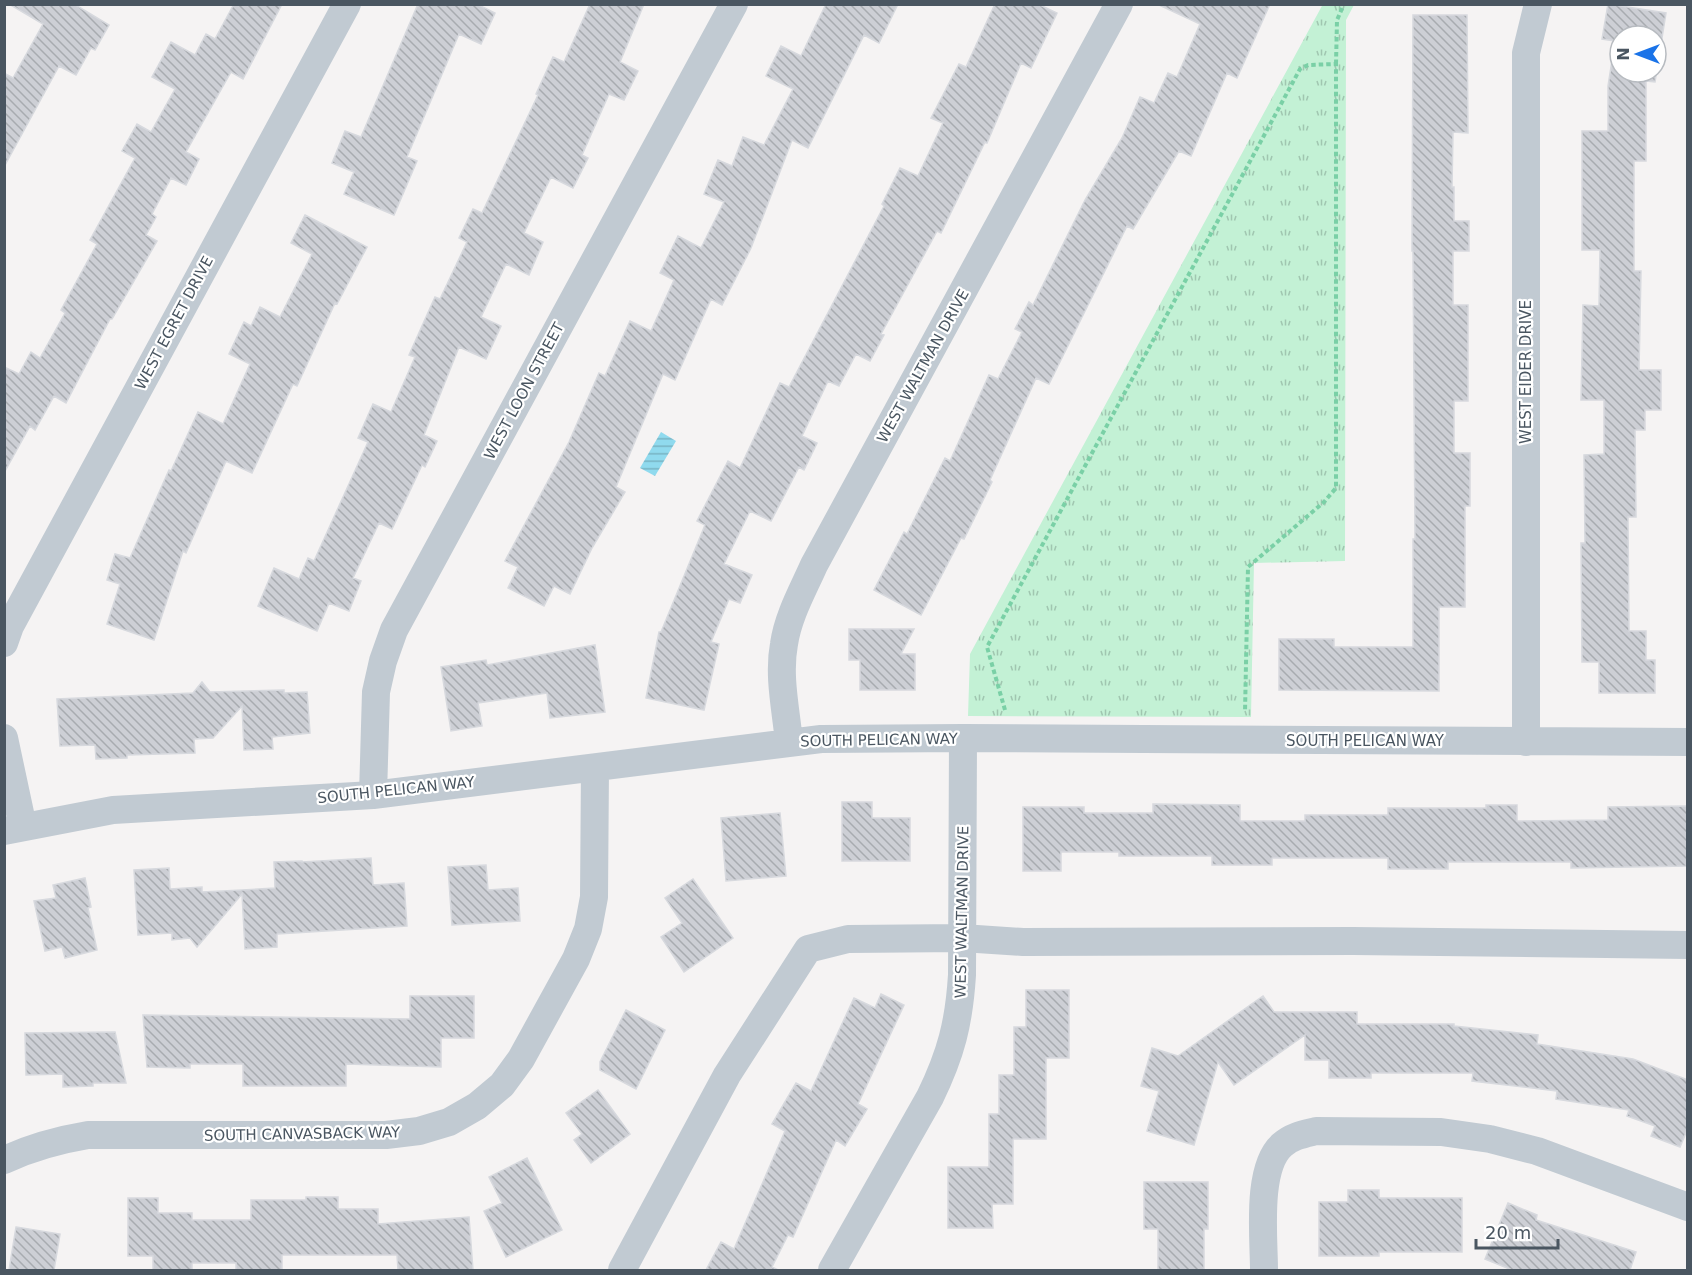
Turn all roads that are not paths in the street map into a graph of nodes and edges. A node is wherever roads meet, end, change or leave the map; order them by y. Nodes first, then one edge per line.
1 (346, 4) edge
2 (734, 4) edge
3 (1119, 4) edge
4 (1538, 4) edge
5 (4, 643) edge
6 (4, 738) edge
7 (963, 738) junction
8 (789, 742) junction
9 (1526, 742) junction
10 (1688, 742) edge
11 (595, 768) junction
12 (373, 795) junction
13 (14, 829) edge
14 (962, 938) junction
15 (1688, 945) edge
16 (4, 1160) edge
17 (1688, 1207) edge
18 (841, 1268) edge
19 (622, 1270) edge
20 (1264, 1270) edge

1 - 5 street, WEST EGRET DRIVE
2 - 12 street, WEST LOON STREET
3 - 8 street, WEST WALTMAN DRIVE
4 - 9 street, WEST EIDER DRIVE
6 - 13 street
7 - 8 street, SOUTH PELICAN WAY
7 - 9 street, SOUTH PELICAN WAY
7 - 14 street, WEST WALTMAN DRIVE
8 - 11 street, SOUTH PELICAN WAY
9 - 10 street, SOUTH PELICAN WAY
11 - 12 street, SOUTH PELICAN WAY
11 - 16 street, SOUTH CANVASBACK WAY
12 - 13 street, SOUTH PELICAN WAY
14 - 15 street
14 - 18 street, WEST WALTMAN DRIVE
14 - 19 street
17 - 20 street

